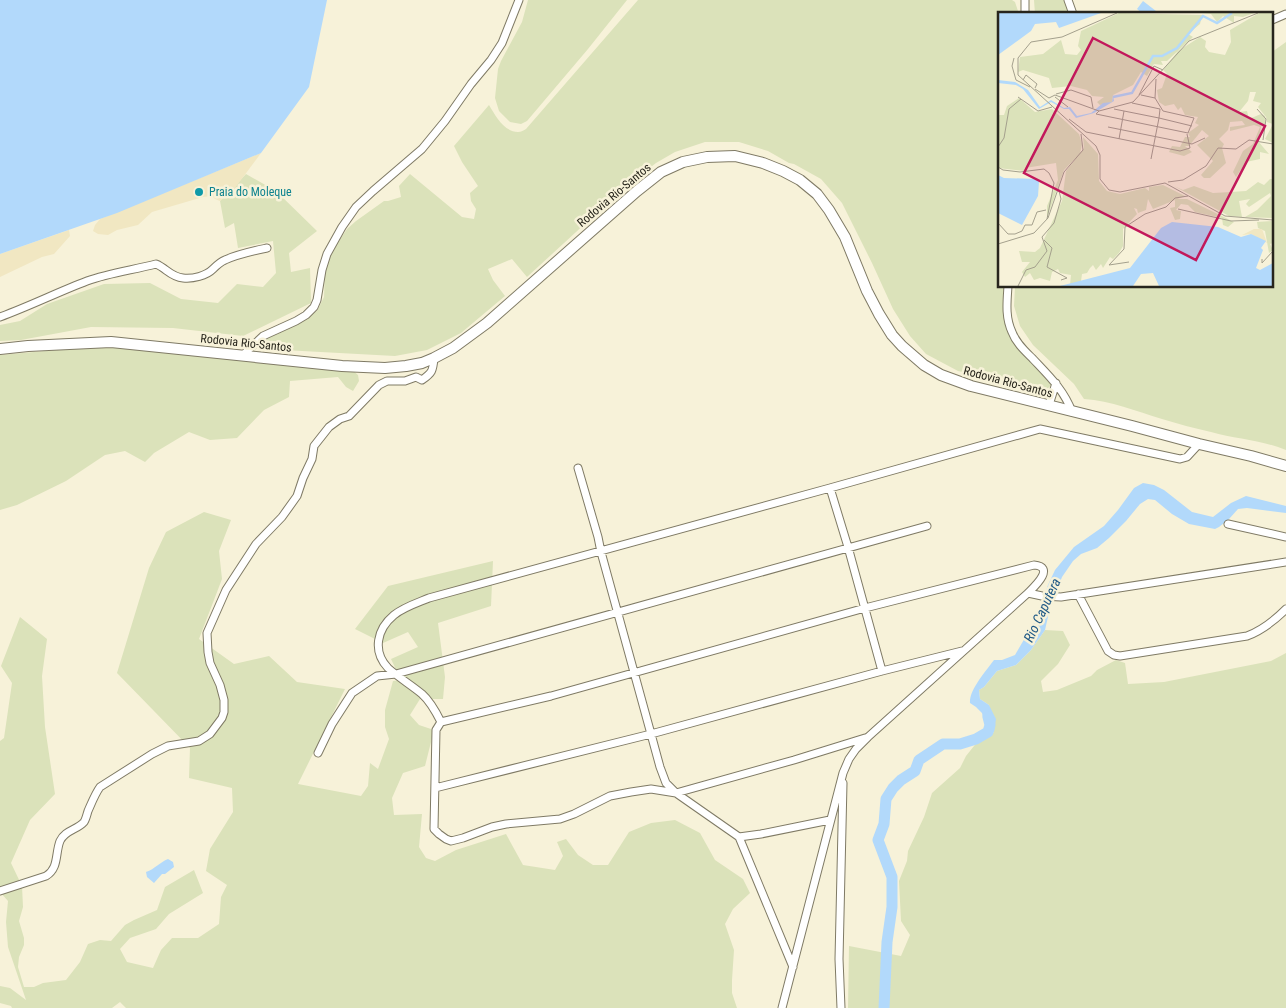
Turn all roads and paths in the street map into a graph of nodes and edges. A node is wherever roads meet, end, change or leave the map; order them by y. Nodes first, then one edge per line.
1 (519, 0) edge
2 (1286, 14) edge
3 (1274, 19) edge
4 (267, 248) dead end
5 (1008, 288) edge
6 (0, 317) edge
7 (0, 349) edge
8 (243, 355) junction
9 (434, 358) junction
10 (385, 368) junction
11 (392, 380) junction
12 (1056, 383) junction
13 (1049, 405) junction
14 (1072, 412) junction
15 (1199, 444) junction
16 (1286, 466) edge
17 (578, 468) dead end
18 (830, 488) junction
19 (1228, 524) dead end
20 (927, 526) dead end
21 (1286, 537) edge
22 (848, 547) junction
23 (601, 552) junction
24 (1286, 562) edge
25 (1028, 593) junction
26 (1078, 594) junction
27 (865, 608) junction
28 (1286, 609) edge
29 (618, 613) junction
30 (965, 650) junction
31 (882, 671) junction
32 (635, 673) junction
33 (396, 674) junction
34 (441, 722) junction
35 (651, 734) junction
36 (868, 737) junction
37 (318, 753) dead end
38 (843, 773) junction
39 (435, 788) junction
40 (676, 793) junction
41 (830, 820) junction
42 (739, 837) junction
43 (0, 891) edge
44 (793, 967) junction
45 (782, 1008) edge
46 (840, 1008) edge

1 - 8 street
2 - 3 street
4 - 6 street
5 - 12 street
7 - 8 highway, Rodovia Rio-Santos
8 - 10 highway, Rodovia Rio-Santos
9 - 10 highway, Rodovia Rio-Santos
9 - 11 street
9 - 13 highway, Rodovia Rio-Santos
10 - 11 street
11 - 43 street
12 - 13 street
12 - 14 street
13 - 14 highway, Rodovia Rio-Santos
14 - 15 highway, Rodovia Rio-Santos
15 - 16 highway, Rodovia Rio-Santos
15 - 18 street
17 - 23 street
18 - 22 street
18 - 23 street
19 - 21 street
20 - 22 street
22 - 27 street
22 - 29 street
23 - 29 street
23 - 33 street
24 - 26 street
25 - 26 street
25 - 27 street
25 - 30 street
26 - 28 street
27 - 31 street
27 - 32 street
29 - 32 street
29 - 33 street
30 - 31 street
30 - 36 street
31 - 35 street
32 - 34 street
32 - 35 street
33 - 34 street
33 - 37 street
34 - 39 street
35 - 39 street
35 - 40 street
36 - 38 street
36 - 40 street
38 - 41 street
38 - 46 street
39 - 40 street
40 - 42 street
41 - 42 street
41 - 44 street
42 - 44 street
44 - 45 street

